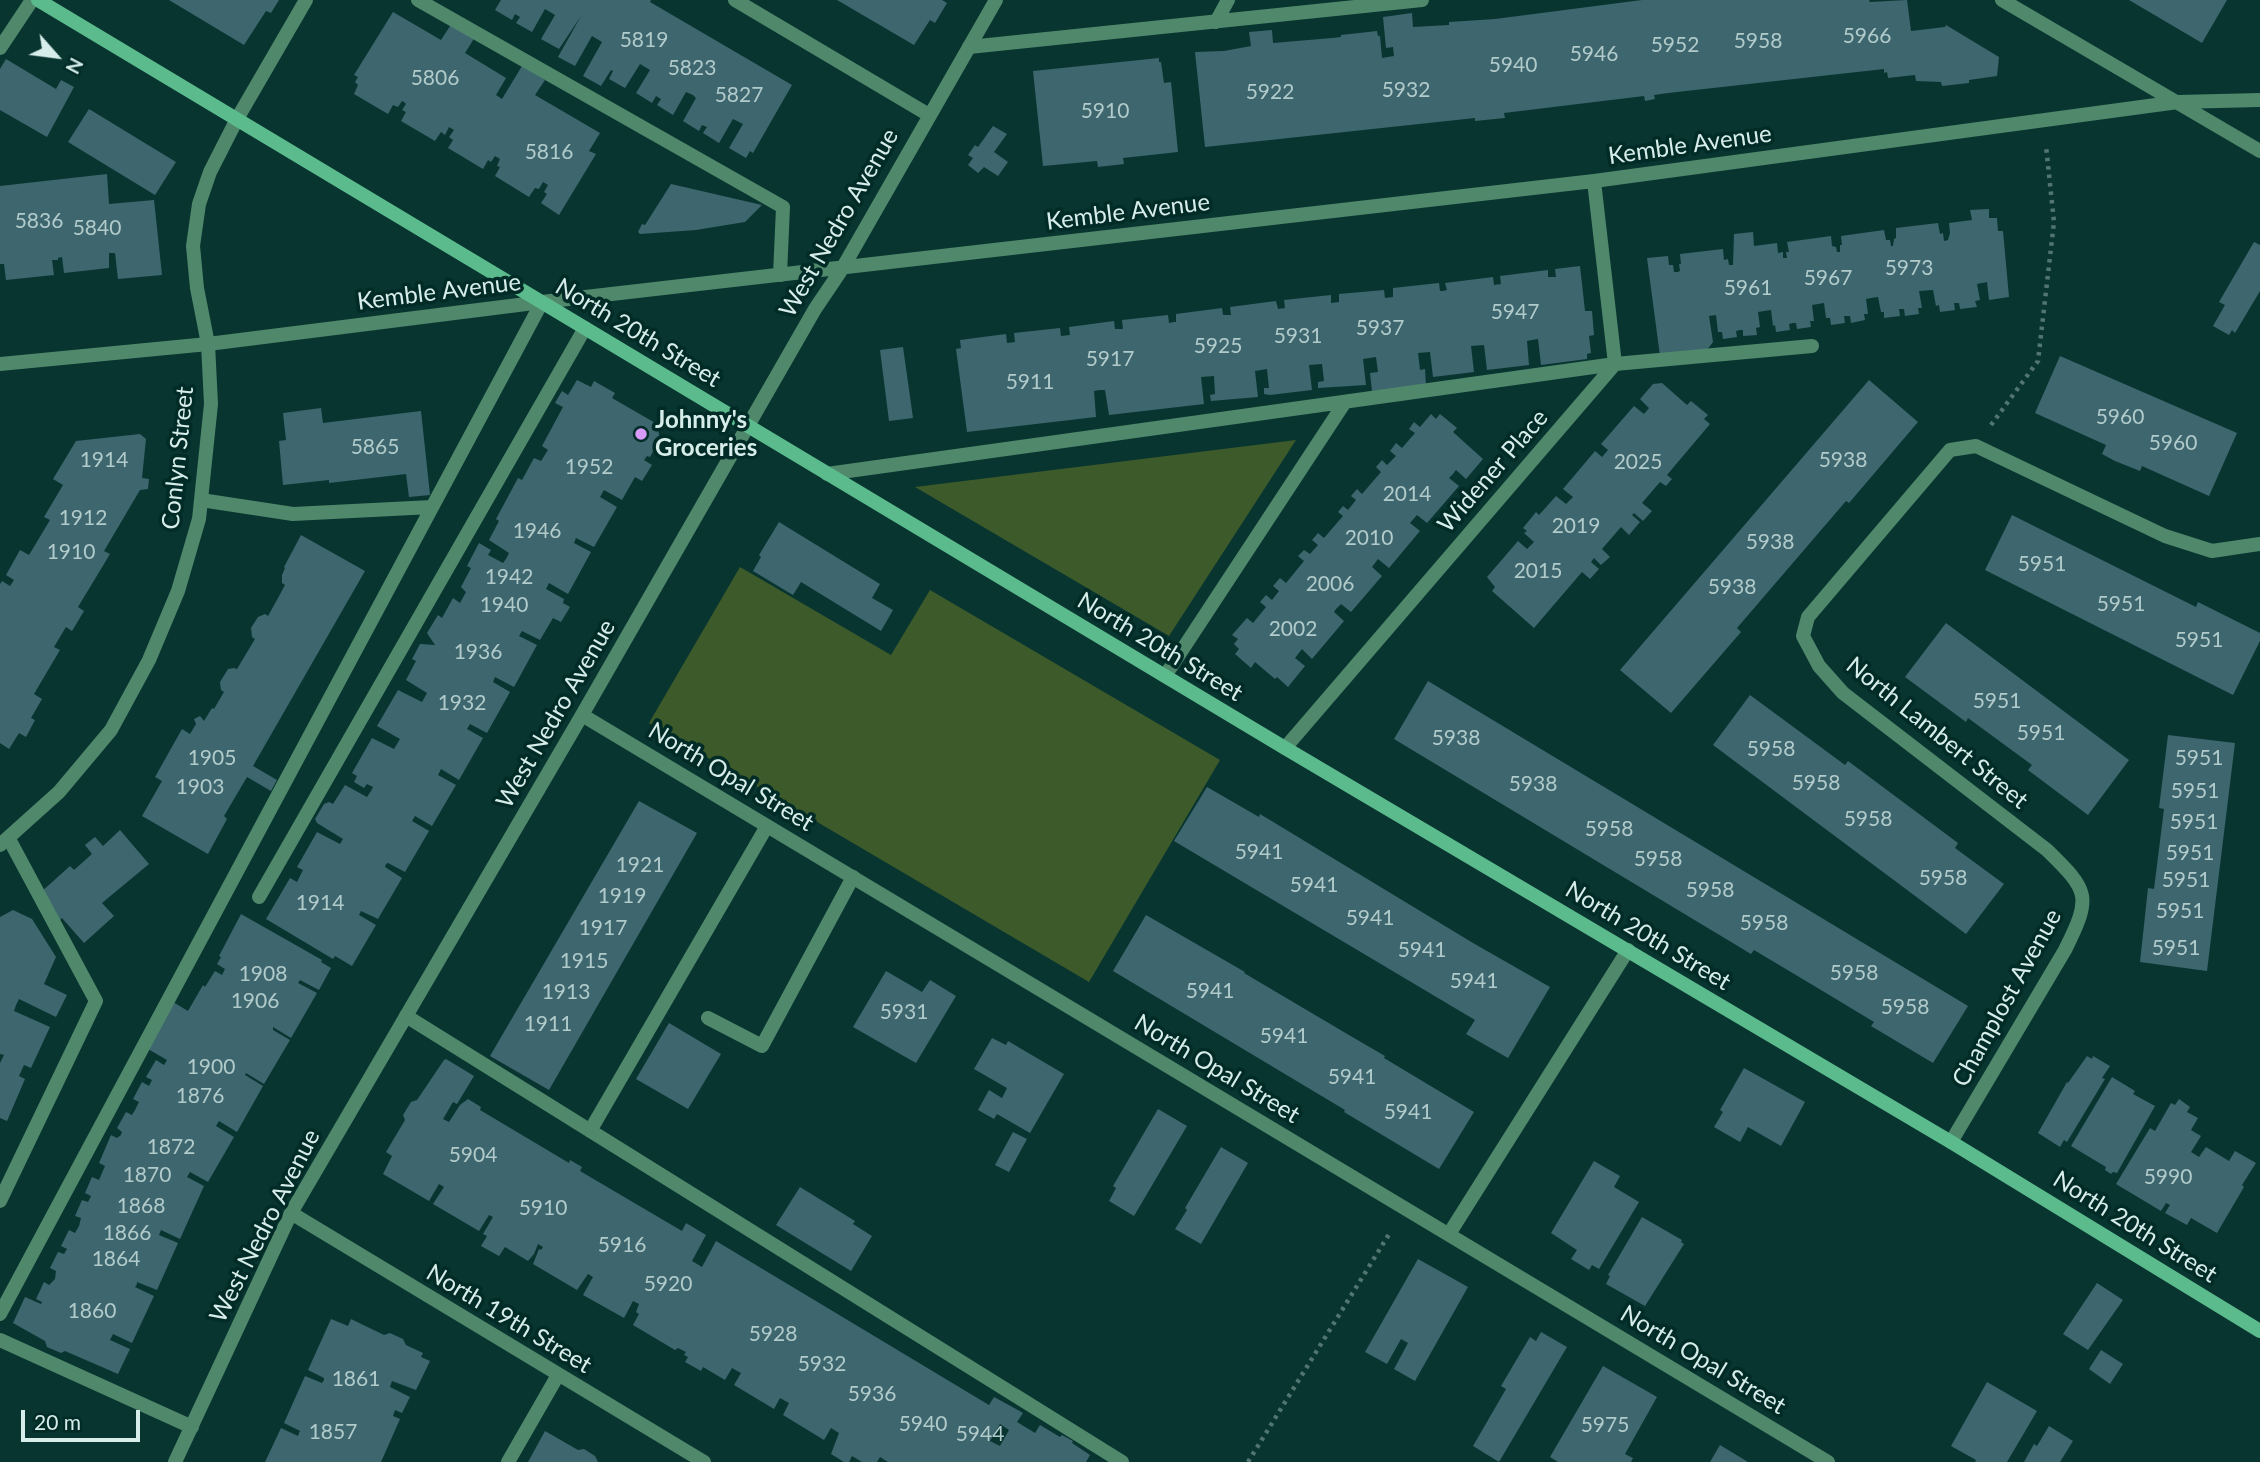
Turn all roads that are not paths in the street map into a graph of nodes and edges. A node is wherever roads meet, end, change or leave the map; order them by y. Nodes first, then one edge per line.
1 (32, 0) edge
2 (38, 0) edge
3 (306, 0) edge
4 (418, 0) edge
5 (734, 0) edge
6 (996, 0) edge
7 (1228, 0) edge
8 (1422, 0) edge
9 (2003, 0) edge
10 (1216, 22) junction
11 (969, 47) junction
12 (0, 48) edge
13 (2260, 100) edge
14 (2178, 102) junction
15 (929, 115) junction
16 (237, 119) junction
17 (2260, 151) edge
18 (1594, 181) junction
19 (842, 268) junction
20 (780, 275) junction
21 (542, 302) junction
22 (585, 328) junction
23 (208, 344) junction
24 (1812, 346) dead end
25 (0, 364) edge
26 (1615, 364) junction
27 (1345, 402) junction
28 (747, 427) junction
29 (827, 474) junction
30 (201, 499) junction
31 (432, 507) junction
32 (2260, 544) edge
33 (1166, 676) junction
34 (582, 715) junction
35 (1285, 748) junction
36 (767, 826) junction
37 (4, 842) edge
38 (2073, 875) joint
39 (853, 877) junction
40 (260, 897) dead end
41 (1628, 950) junction
42 (406, 1016) junction
43 (708, 1018) dead end
44 (590, 1131) junction
45 (1951, 1142) junction
46 (0, 1201) edge
47 (291, 1213) junction
48 (1448, 1234) junction
49 (0, 1314) edge
50 (2260, 1331) edge
51 (0, 1340) edge
52 (558, 1375) junction
53 (192, 1427) junction
54 (176, 1462) edge
55 (508, 1462) edge
56 (704, 1462) edge
57 (1122, 1462) edge
58 (1828, 1462) edge

1 - 12 street
2 - 16 street, North 20th Street
3 - 16 street, Conlyn Street
4 - 20 street
5 - 15 street
6 - 11 street, West Nedro Avenue
7 - 10 street
8 - 10 street
9 - 14 street
10 - 11 street
11 - 15 street, West Nedro Avenue
13 - 14 street, Kemble Avenue
14 - 17 street
14 - 18 street, Kemble Avenue
15 - 19 street, West Nedro Avenue
16 - 21 street, North 20th Street
16 - 23 street, Conlyn Street
18 - 19 street, Kemble Avenue
18 - 26 street
19 - 20 street, Kemble Avenue
19 - 28 street, West Nedro Avenue
20 - 21 street, Kemble Avenue
21 - 22 street, North 20th Street
21 - 23 street, Kemble Avenue
21 - 31 street
22 - 28 street, North 20th Street
22 - 40 street
23 - 25 street, Kemble Avenue
23 - 30 street, Conlyn Street
24 - 26 street
26 - 27 street
26 - 35 street, Widener Place
27 - 29 street
27 - 33 street
28 - 29 street, North 20th Street
28 - 34 street, West Nedro Avenue
29 - 33 street, North 20th Street
30 - 31 street
30 - 37 street, Conlyn Street
31 - 49 street
32 - 38 street, North Lambert Street
33 - 35 street, North 20th Street
34 - 36 street, North Opal Street
34 - 42 street, West Nedro Avenue
35 - 41 street, North 20th Street
36 - 39 street, North Opal Street
36 - 44 street
37 - 46 street
38 - 45 street, Champlost Avenue
39 - 43 street
39 - 48 street, North Opal Street
41 - 45 street, North 20th Street
41 - 48 street
42 - 44 street
42 - 47 street, West Nedro Avenue
44 - 57 street
45 - 50 street, North 20th Street
47 - 52 street, North 19th Street
47 - 53 street, West Nedro Avenue
48 - 58 street, North Opal Street
51 - 53 street
52 - 55 street
52 - 56 street, North 19th Street
53 - 54 street, West Nedro Avenue

